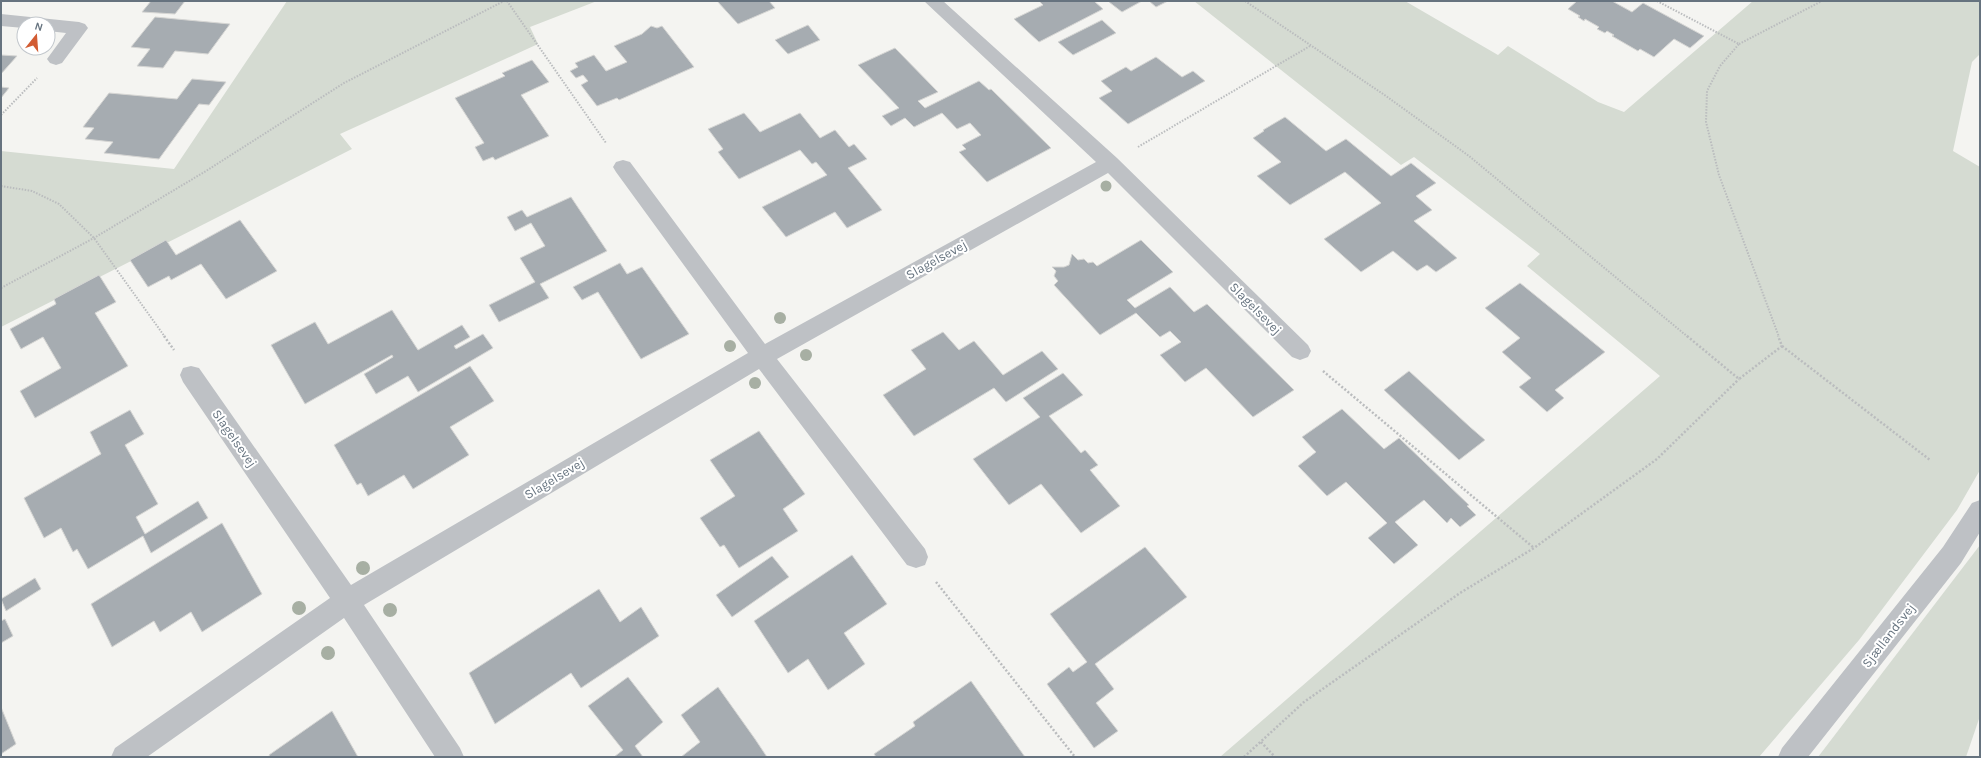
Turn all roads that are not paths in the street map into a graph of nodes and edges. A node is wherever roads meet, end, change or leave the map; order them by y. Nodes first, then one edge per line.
1 (933, 1) edge
2 (1, 20) edge
3 (16, 22) edge
4 (56, 26) edge
5 (56, 59) road end
6 (1110, 163) junction
7 (623, 167) road end
8 (1300, 351) road end
9 (762, 356) junction
10 (191, 375) road end
11 (1980, 511) edge
12 (916, 557) road end
13 (347, 601) junction
14 (124, 757) edge
15 (450, 757) edge
16 (1791, 757) edge

1 - 6 street, Slagelsevej
2 - 3 street
4 - 5 street
6 - 8 street, Slagelsevej
6 - 9 street, Slagelsevej
7 - 9 street
9 - 12 street
9 - 13 street, Slagelsevej
10 - 13 street, Slagelsevej
11 - 16 street, Sjællandsvej
13 - 14 street, Slagelsevej
13 - 15 street, Slagelsevej

